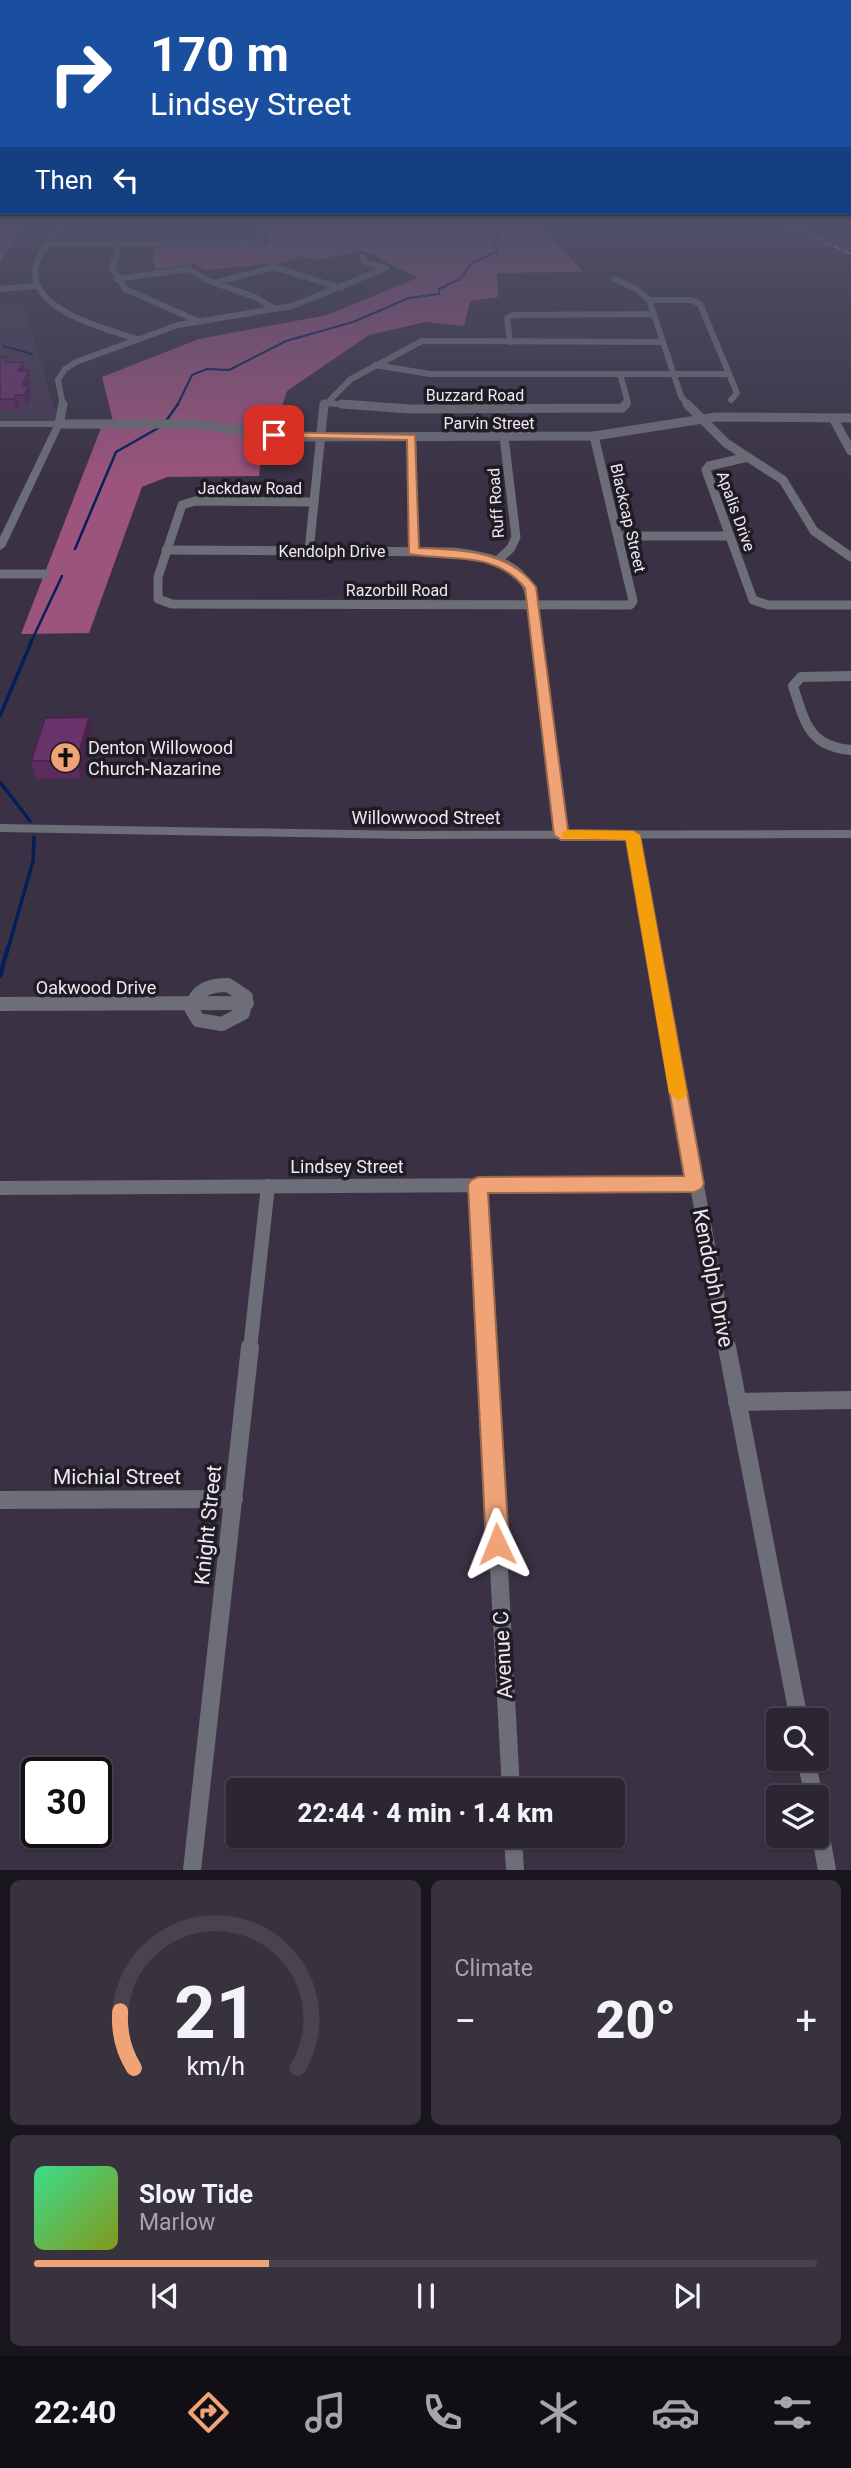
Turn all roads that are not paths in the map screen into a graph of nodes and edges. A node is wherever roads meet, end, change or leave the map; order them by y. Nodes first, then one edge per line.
1 (66, 311) edge
2 (174, 311) edge
3 (260, 311) edge
4 (703, 311) edge
5 (653, 314) joint
6 (198, 321) junction
7 (136, 339) junction
8 (510, 342) junction
9 (663, 342) junction
10 (375, 365) junction
11 (620, 374) junction
12 (674, 374) junction
13 (729, 374) junction
14 (731, 400) dead end
15 (324, 403) junction
16 (834, 418) junction
17 (851, 418) edge
18 (700, 419) junction
19 (0, 424) edge
20 (59, 424) junction
21 (594, 436) junction
22 (412, 437) junction
23 (504, 437) junction
24 (321, 438) junction
25 (851, 451) edge
26 (748, 457) junction
27 (314, 502) junction
28 (618, 536) junction
29 (729, 536) junction
30 (0, 547) edge
31 (166, 550) junction
32 (309, 551) junction
33 (413, 551) junction
34 (850, 555) edge
35 (497, 561) junction
36 (0, 574) edge
37 (45, 574) dead end
38 (757, 603) joint
39 (630, 605) joint
40 (851, 605) edge
41 (533, 606) junction
42 (851, 676) edge
43 (851, 750) edge
44 (0, 828) edge
45 (851, 834) edge
46 (561, 835) junction
47 (633, 835) junction
48 (247, 1003) junction
49 (0, 1004) edge
50 (191, 1005) junction
51 (695, 1184) junction
52 (478, 1185) junction
53 (268, 1186) junction
54 (0, 1188) edge
55 (851, 1400) edge
56 (737, 1402) junction
57 (234, 1499) junction
58 (0, 1500) edge
59 (797, 1708) edge
60 (510, 1778) edge
61 (514, 1848) edge
62 (823, 1848) edge
63 (192, 1870) edge
64 (515, 1870) edge
65 (827, 1870) edge

1 - 7 street
2 - 6 street
3 - 6 street
4 - 13 street
5 - 8 street
5 - 9 street
6 - 7 street
7 - 20 street
8 - 9 street
8 - 10 street
9 - 12 street
10 - 11 street
10 - 15 street
11 - 12 street
11 - 15 street, Buzzard Road
12 - 13 street
12 - 18 street
13 - 14 street
15 - 24 street
16 - 17 street, Parvin Street
16 - 18 street, Parvin Street
16 - 25 street
18 - 21 street, Parvin Street
18 - 26 street
19 - 20 street, Parvin Street
20 - 24 street, Parvin Street
20 - 30 street
21 - 23 street, Parvin Street
21 - 28 street, Blackcap Street
22 - 23 street, Parvin Street
22 - 24 street, Parvin Street
22 - 33 street
23 - 35 street, Ruff Road
24 - 27 street
26 - 29 street, Apalis Drive
26 - 34 street
27 - 31 street, Jackdaw Road
27 - 32 street
28 - 29 street
28 - 39 street, Blackcap Street
29 - 38 street, Apalis Drive
31 - 32 street, Kendolph Drive
31 - 41 street, Razorbill Road
32 - 33 street, Kendolph Drive
33 - 35 street, Kendolph Drive
35 - 41 street, Kendolph Drive
36 - 37 street
38 - 40 street
39 - 41 street, Razorbill Road
41 - 46 street, Kendolph Drive
42 - 43 street
44 - 46 street, Willowwood Street
45 - 47 street, Willowwood Street
46 - 47 street, Willowwood Street
47 - 51 street, Kendolph Drive
48 - 50 street, Oakwood Drive
48 - 50 street
48 - 50 street
49 - 50 street, Oakwood Drive
51 - 52 street, Lindsey Street
51 - 56 street, Kendolph Drive
52 - 53 street, Lindsey Street
52 - 60 street, Avenue C
53 - 54 street, Lindsey Street
53 - 57 street, Knight Street
55 - 56 street
56 - 59 street, Kendolph Drive
57 - 58 street, Michial Street
57 - 63 street, Knight Street
61 - 64 street
62 - 65 street

